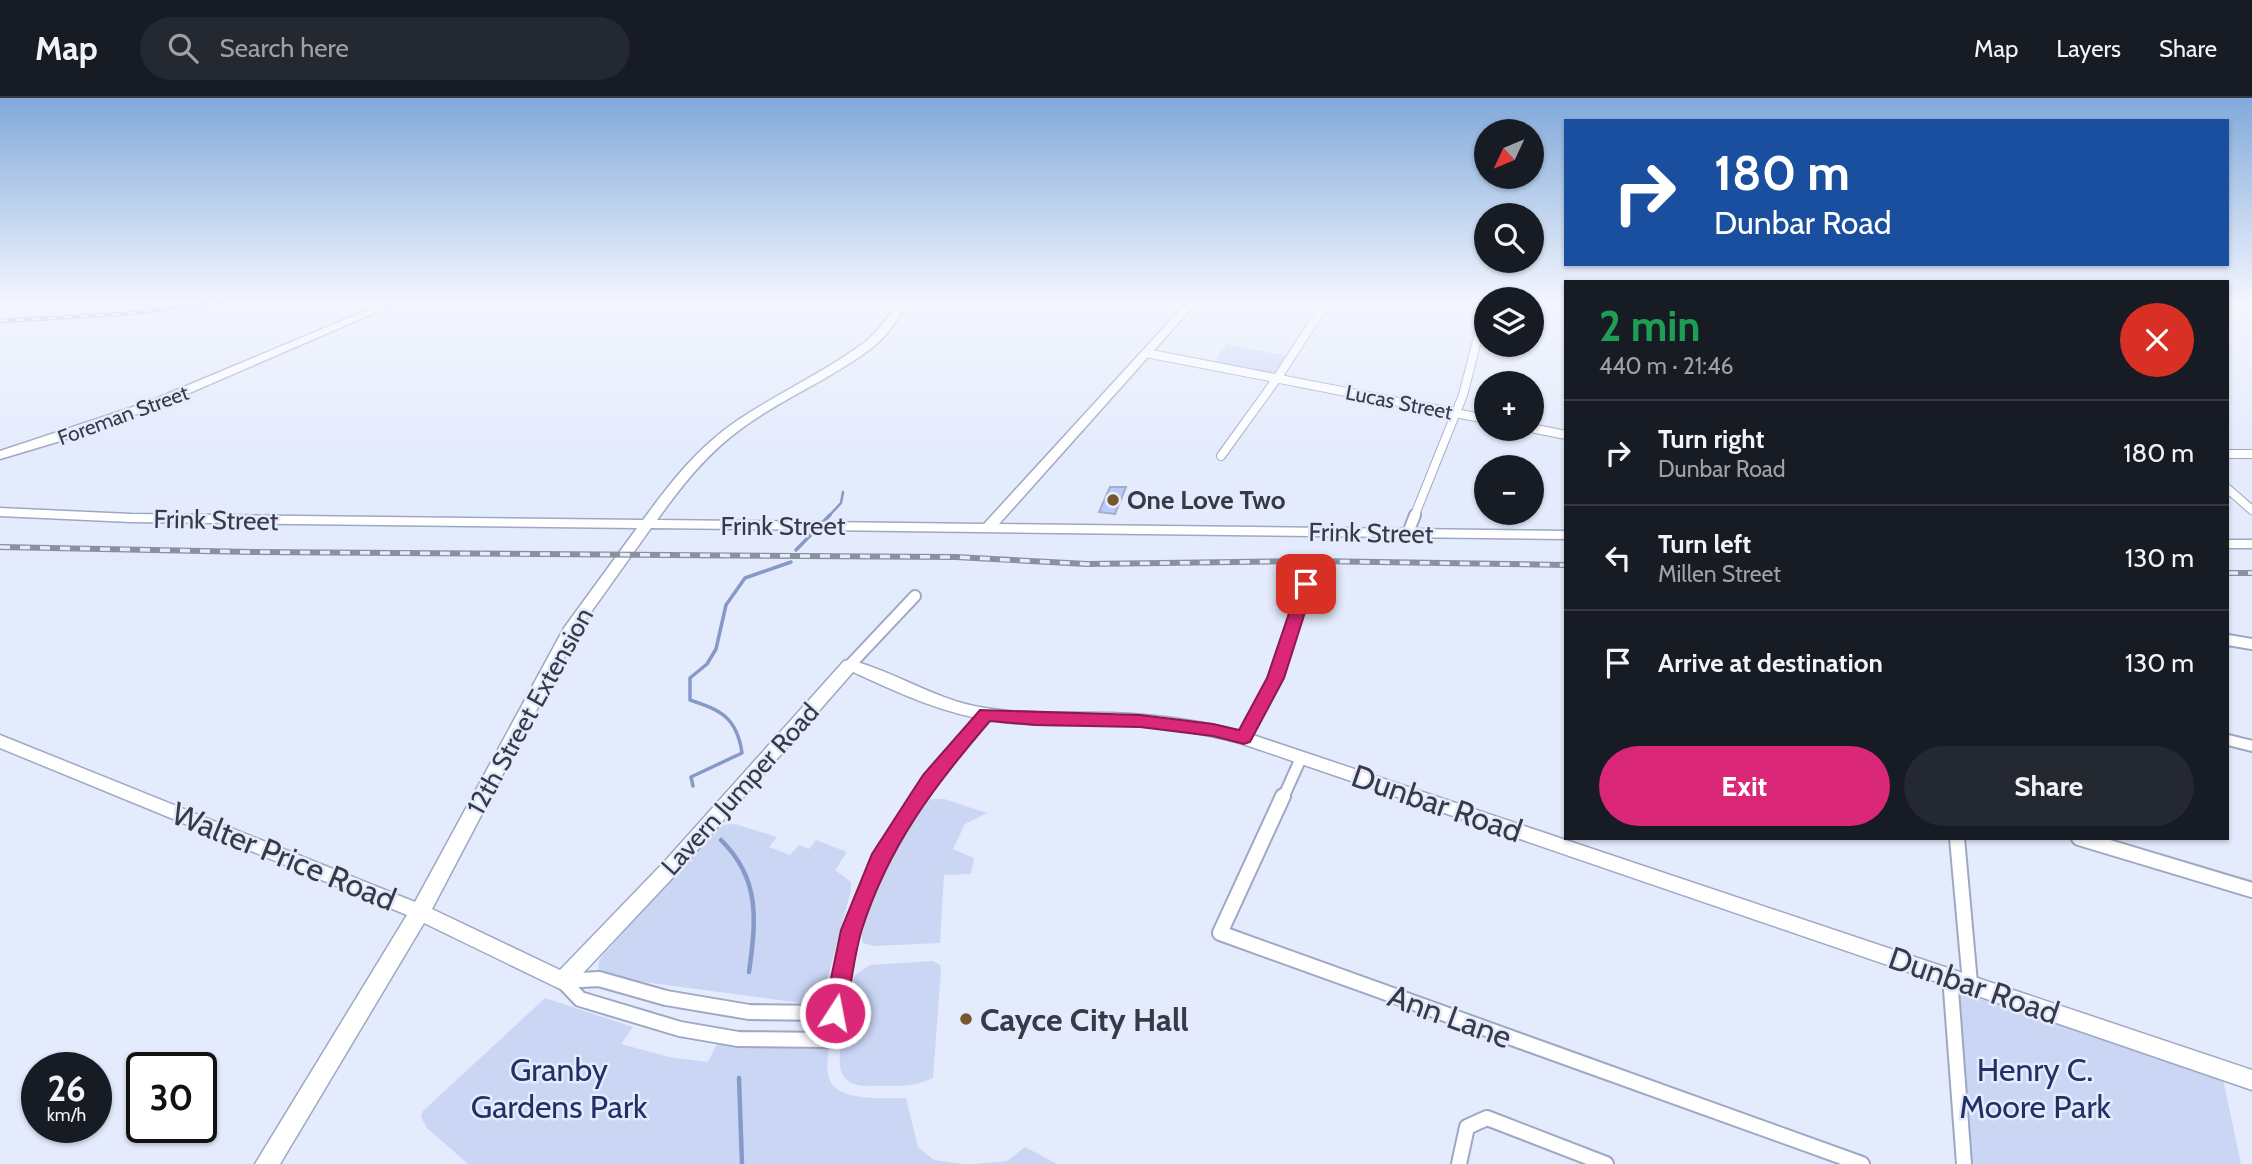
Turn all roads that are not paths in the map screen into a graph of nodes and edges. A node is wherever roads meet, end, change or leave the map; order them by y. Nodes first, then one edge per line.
1 (282, 351) edge
2 (859, 351) edge
3 (1148, 351) edge
4 (1295, 351) edge
5 (1474, 351) edge
6 (1146, 353) junction
7 (1278, 377) junction
8 (1457, 413) junction
9 (1474, 417) edge
10 (1544, 431) edge
11 (1564, 435) edge
12 (2229, 454) edge
13 (2252, 454) edge
14 (0, 455) edge
15 (1221, 456) dead end
16 (2229, 490) edge
17 (2252, 510) edge
18 (0, 512) edge
19 (647, 525) junction
20 (986, 529) junction
21 (1408, 533) junction
22 (1564, 535) edge
23 (2229, 544) edge
24 (2252, 544) edge
25 (1306, 584) dead end
26 (915, 596) dead end
27 (2229, 640) edge
28 (2252, 644) edge
29 (850, 665) junction
30 (986, 714) junction
31 (1244, 737) junction
32 (2229, 740) edge
33 (0, 741) edge
34 (2252, 746) edge
35 (1301, 758) junction
36 (1957, 840) edge
37 (2086, 840) edge
38 (2252, 890) edge
39 (420, 912) junction
40 (1950, 976) junction
41 (563, 981) junction
42 (1970, 983) junction
43 (835, 1013) junction
44 (2252, 1080) edge
45 (267, 1164) edge
46 (1459, 1164) edge
47 (1606, 1164) edge
48 (1862, 1164) edge
49 (1964, 1164) edge

1 - 14 street, Foreman Street
2 - 19 street, 12th Street Extension
3 - 6 street
4 - 7 street
5 - 8 street
6 - 7 street, Lucas Street
6 - 20 street
7 - 8 street, Lucas Street
7 - 15 street
8 - 9 street, Lucas Street
8 - 21 street
10 - 11 street
12 - 13 street
16 - 17 street
18 - 19 street, Frink Street
19 - 20 street, Frink Street
19 - 39 street, 12th Street Extension
20 - 21 street, Frink Street
21 - 22 street, Frink Street
23 - 24 street
25 - 31 street
26 - 29 street, Lavern Jumper Road
27 - 28 street
29 - 30 street, Dunbar Road
29 - 41 street, Lavern Jumper Road
30 - 31 street, Dunbar Road
30 - 43 street
31 - 35 street, Dunbar Road
32 - 34 street
33 - 39 street, Walter Price Road
35 - 40 street, Dunbar Road
35 - 48 street, Ann Lane
36 - 42 street
37 - 38 street
39 - 41 street, Walter Price Road
39 - 45 street, 12th Street Extension
40 - 42 street, Dunbar Road
40 - 49 street
41 - 43 street
41 - 43 street
42 - 44 street, Dunbar Road
46 - 47 street

